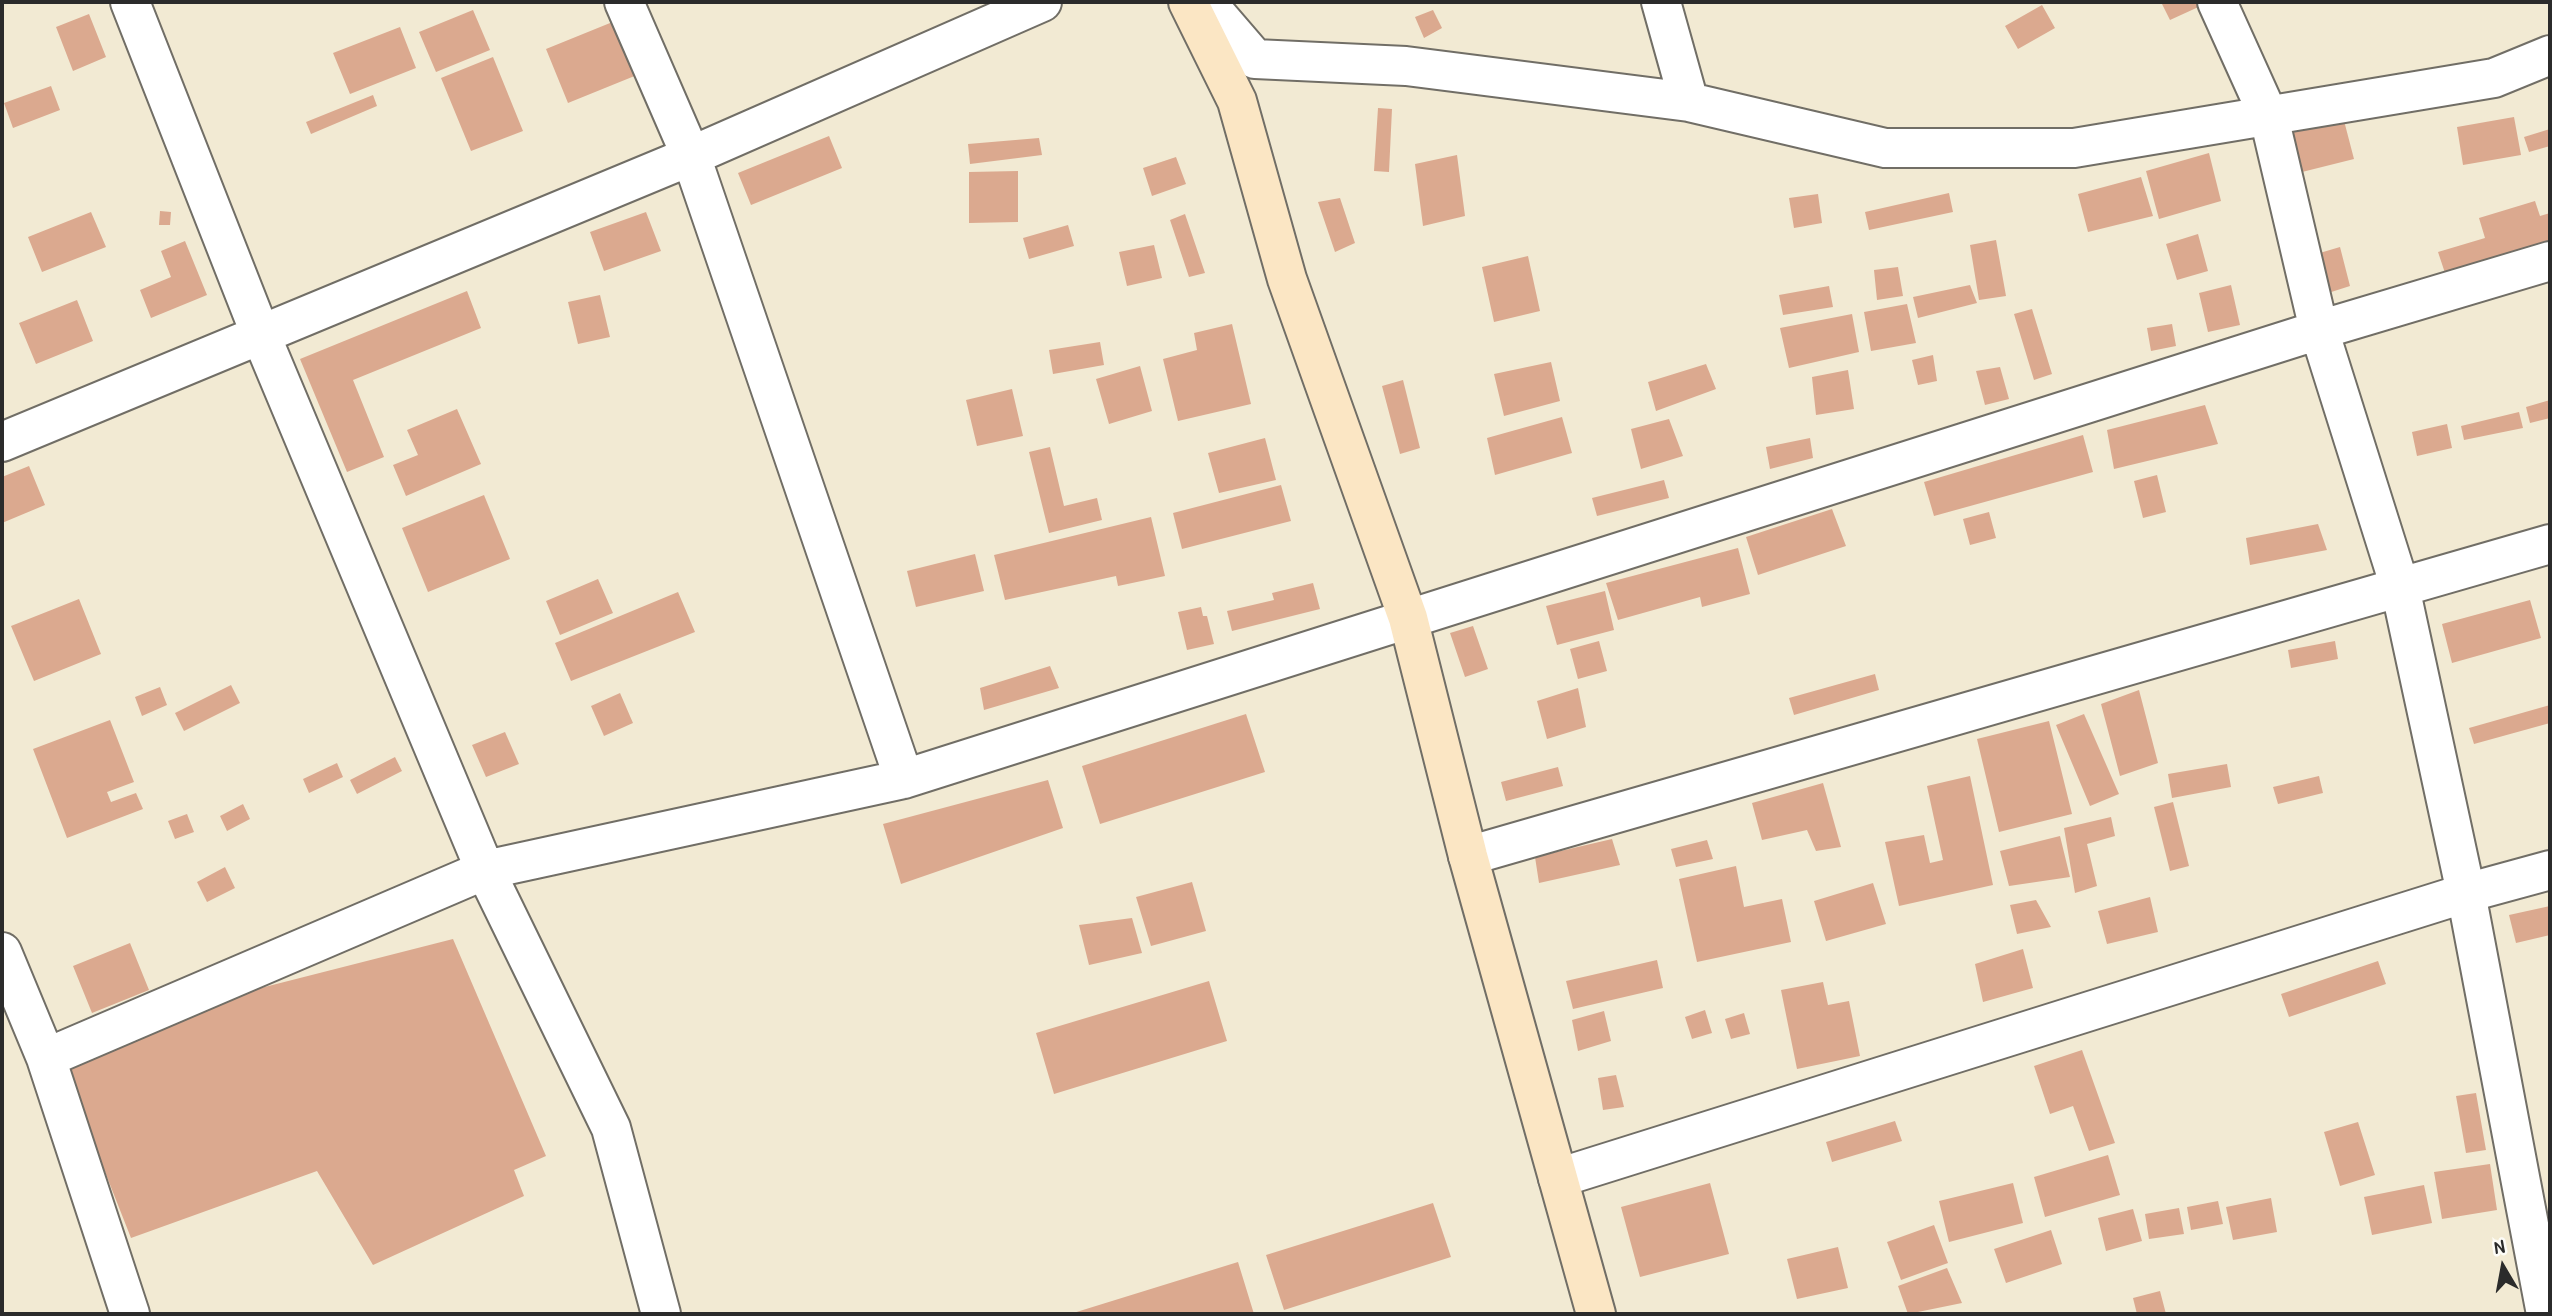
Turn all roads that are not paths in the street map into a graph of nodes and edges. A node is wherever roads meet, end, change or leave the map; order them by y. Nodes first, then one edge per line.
1 (130, 2) edge
2 (624, 2) edge
3 (1042, 2) edge
4 (1188, 2) edge
5 (1206, 2) edge
6 (1661, 2) edge
7 (2217, 2) edge
8 (2550, 55) edge
9 (1689, 102) junction
10 (2269, 117) junction
11 (691, 156) junction
12 (2550, 261) edge
13 (2319, 330) junction
14 (260, 333) junction
15 (2, 442) edge
16 (2550, 544) edge
17 (2400, 587) junction
18 (1408, 618) junction
19 (904, 779) junction
20 (1468, 856) junction
21 (485, 870) junction
22 (2550, 870) edge
23 (2466, 893) junction
24 (2, 953) edge
25 (47, 1058) junction
26 (1558, 1178) junction
27 (130, 1314) edge
28 (661, 1314) edge
29 (1596, 1314) edge
30 (2546, 1314) edge

1 - 14 street
2 - 11 street
3 - 11 street
4 - 18 street
5 - 9 street
6 - 9 street
7 - 10 street
8 - 10 street
9 - 10 street
10 - 13 street
11 - 14 street
11 - 19 street
12 - 13 street
13 - 17 street
13 - 18 street
14 - 15 street
14 - 21 street
16 - 17 street
17 - 20 street
17 - 23 street
18 - 19 street
18 - 20 street
19 - 21 street
20 - 26 street
21 - 25 street
21 - 28 street
22 - 23 street
23 - 26 street
23 - 30 street
24 - 25 street
25 - 27 street
26 - 29 street

